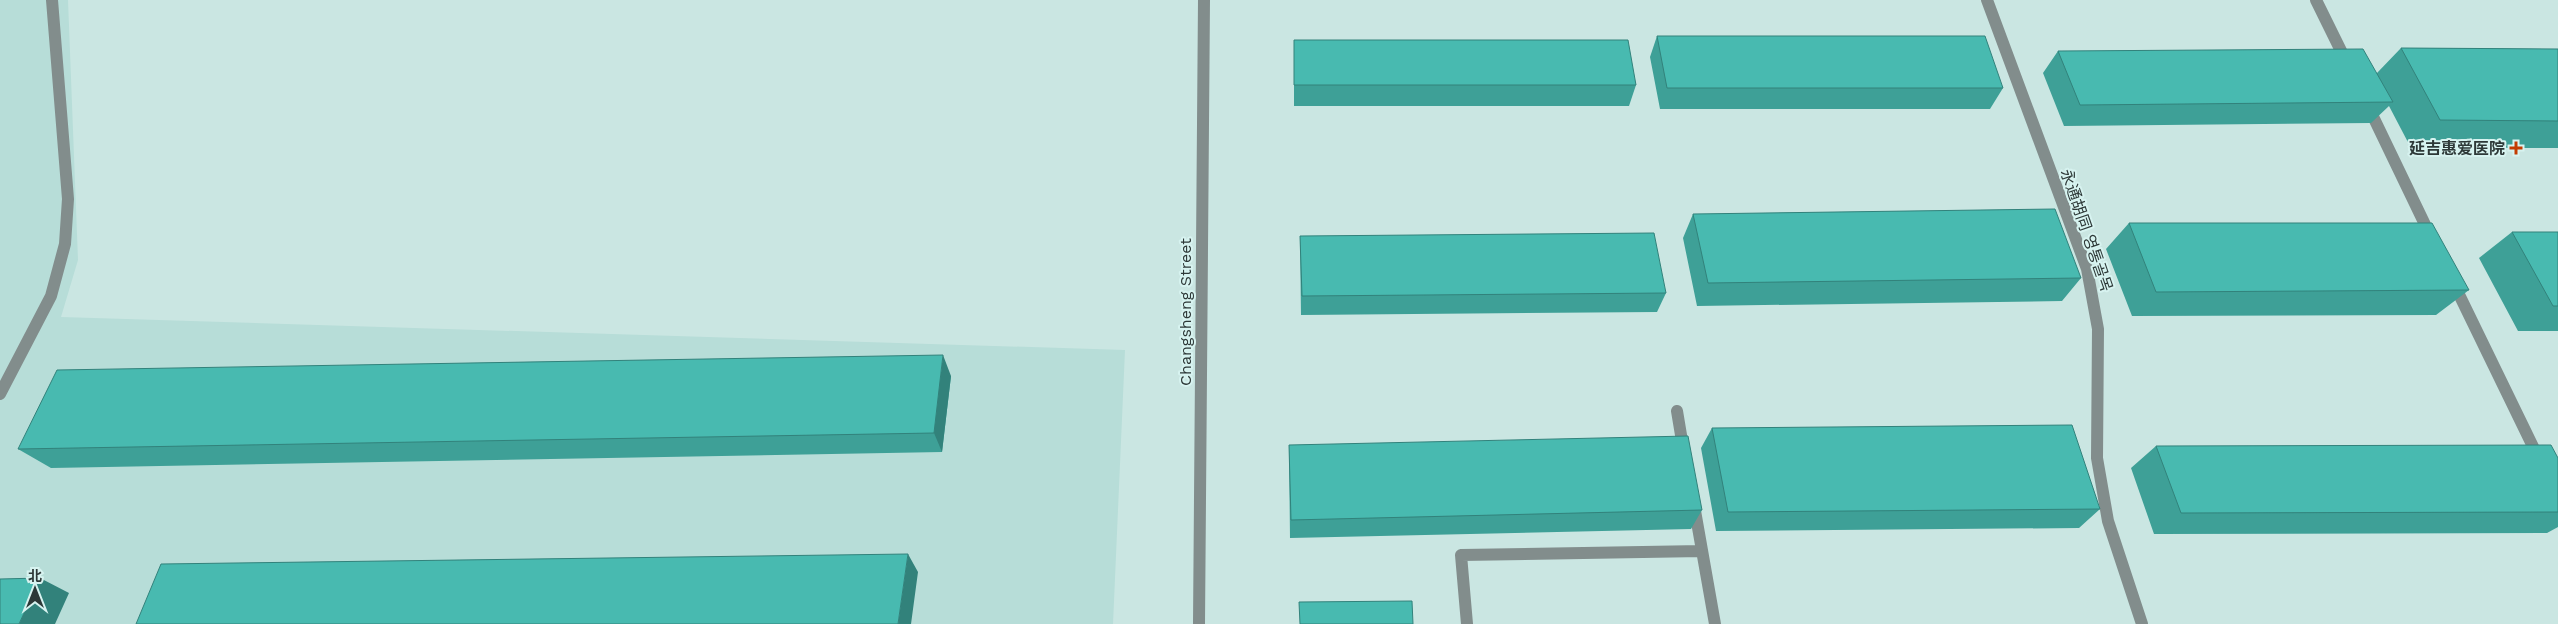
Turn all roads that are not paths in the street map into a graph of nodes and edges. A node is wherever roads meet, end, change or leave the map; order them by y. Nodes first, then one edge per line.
1 (52, 0) edge
2 (1204, 0) edge
3 (1986, 0) edge
4 (2316, 0) edge
5 (2351, 71) edge
6 (2364, 98) edge
7 (2437, 249) edge
8 (2446, 266) edge
9 (0, 394) edge
10 (1677, 411) dead end
11 (1687, 467) edge
12 (2545, 471) edge
13 (1692, 495) edge
14 (1702, 551) junction
15 (1199, 624) edge
16 (1467, 624) edge
17 (1715, 624) edge
18 (2142, 624) edge

1 - 9 street
2 - 15 street, Changsheng Street
3 - 18 street, 永通胡同 영통골목
4 - 5 street
6 - 7 street
8 - 12 street
10 - 11 street
13 - 14 street
14 - 16 street
14 - 17 street

